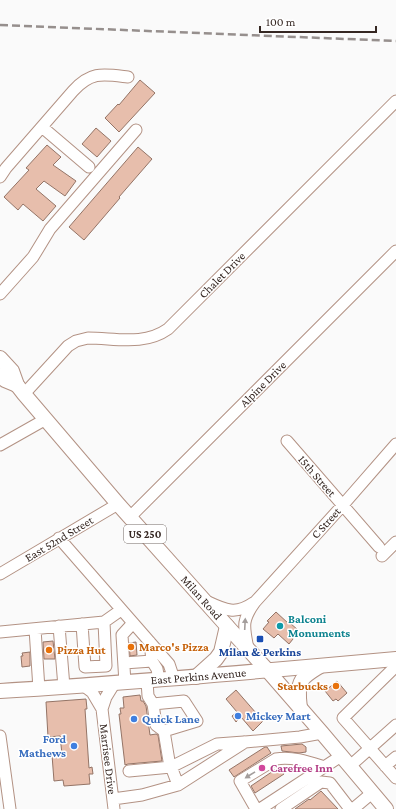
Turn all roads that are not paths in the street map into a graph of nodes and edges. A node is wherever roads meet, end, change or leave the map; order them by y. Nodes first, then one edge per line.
1 (128, 77) dead end
2 (396, 100) edge
3 (42, 127) junction
4 (136, 130) dead end
5 (89, 167) dead end
6 (0, 177) edge
7 (396, 251) edge
8 (0, 294) edge
9 (0, 358) edge
10 (0, 374) edge
11 (20, 389) junction
12 (46, 419) junction
13 (287, 441) dead end
14 (396, 444) edge
15 (0, 445) edge
16 (118, 504) junction
17 (342, 506) junction
18 (130, 517) junction
19 (59, 538) junction
20 (396, 542) edge
21 (0, 574) edge
22 (204, 601) junction
23 (255, 602) junction
24 (121, 610) junction
25 (104, 622) junction
26 (133, 623) junction
27 (82, 624) junction
28 (59, 626) junction
29 (227, 626) junction
30 (35, 629) junction
31 (0, 632) edge
32 (150, 642) junction
33 (248, 649) junction
34 (396, 659) edge
35 (152, 661) junction
36 (124, 663) junction
37 (320, 666) junction
38 (94, 667) junction
39 (396, 667) edge
40 (268, 671) junction
41 (196, 677) junction
42 (174, 679) junction
43 (153, 681) junction
44 (119, 684) junction
45 (90, 686) junction
46 (64, 687) junction
47 (40, 689) junction
48 (0, 691) edge
49 (153, 704) junction
50 (300, 708) junction
51 (102, 709) junction
52 (396, 725) edge
53 (164, 732) junction
54 (322, 733) junction
55 (0, 736) edge
56 (245, 742) junction
57 (369, 748) junction
58 (396, 757) edge
59 (345, 761) junction
60 (385, 766) junction
61 (171, 767) junction
62 (325, 767) junction
63 (129, 771) dead end
64 (396, 778) edge
65 (302, 781) junction
66 (178, 784) junction
67 (308, 791) junction
68 (372, 793) junction
69 (114, 804) edge
70 (10, 809) edge
71 (260, 809) edge
72 (281, 809) edge
73 (351, 809) edge
74 (386, 809) edge

1 - 3 street
2 - 11 street, Chalet Drive
3 - 5 street
3 - 6 street
4 - 8 street
7 - 18 street, Alpine Drive
9 - 11 main road, Milan Road / US 250
10 - 11 main road, Milan Road / US 250
11 - 12 main road, Milan Road / US 250
12 - 15 street
12 - 16 main road, Milan Road / US 250
13 - 17 street, 15th Street
14 - 17 street, C Street
16 - 18 main road, Milan Road / US 250
16 - 19 street, East 52nd Street
17 - 20 street, 15th Street
17 - 23 street, C Street
18 - 22 main road, Milan Road / US 250
19 - 21 street, East 52nd Street
19 - 24 street
22 - 23 street, C Street
22 - 29 main road, Milan Road / US 250
33 -> 23 street, C Street
24 - 25 street
24 - 26 street
25 - 27 street
25 - 38 street
26 - 32 street
26 - 36 street
27 - 28 street
27 - 38 street
28 - 30 street
28 - 46 street
29 - 33 main road, Milan Road / US 250
29 - 41 main road
30 - 31 street
30 - 47 street
32 - 35 street
32 - 42 street
33 - 40 main road, Milan Road / US 250
34 - 37 main road, East Perkins Avenue
35 - 36 street
35 - 43 street
36 - 44 street
37 - 40 main road, East Perkins Avenue
37 - 50 main road
38 - 45 street
39 - 57 street
40 - 41 main road, East Perkins Avenue
40 - 50 main road, Milan Road / US 250
41 - 42 main road, East Perkins Avenue
42 - 43 main road, East Perkins Avenue
43 - 44 main road, East Perkins Avenue
43 - 49 street
44 - 45 main road, East Perkins Avenue
44 - 51 street, Marrisee Drive
45 - 46 main road, East Perkins Avenue
45 - 51 street, Marrisee Drive
46 - 47 main road, East Perkins Avenue
47 - 48 main road, East Perkins Avenue
49 - 53 street
49 - 53 street
50 - 54 main road, Milan Road / US 250
51 - 69 street, Marrisee Drive
52 - 57 street
53 - 61 street
54 - 56 street
54 - 59 main road, Milan Road / US 250
55 - 70 street
56 - 61 street
56 - 66 street
57 - 59 street
57 - 60 street
58 - 60 street
59 - 62 street
59 - 68 main road, Milan Road / US 250
60 - 64 street
61 - 63 street
61 - 66 street
62 - 65 street
62 -> 71 street
65 - 67 street
65 - 71 street
66 - 69 street
67 - 72 street
67 - 73 street
68 - 73 street
68 - 74 main road, Milan Road / US 250

